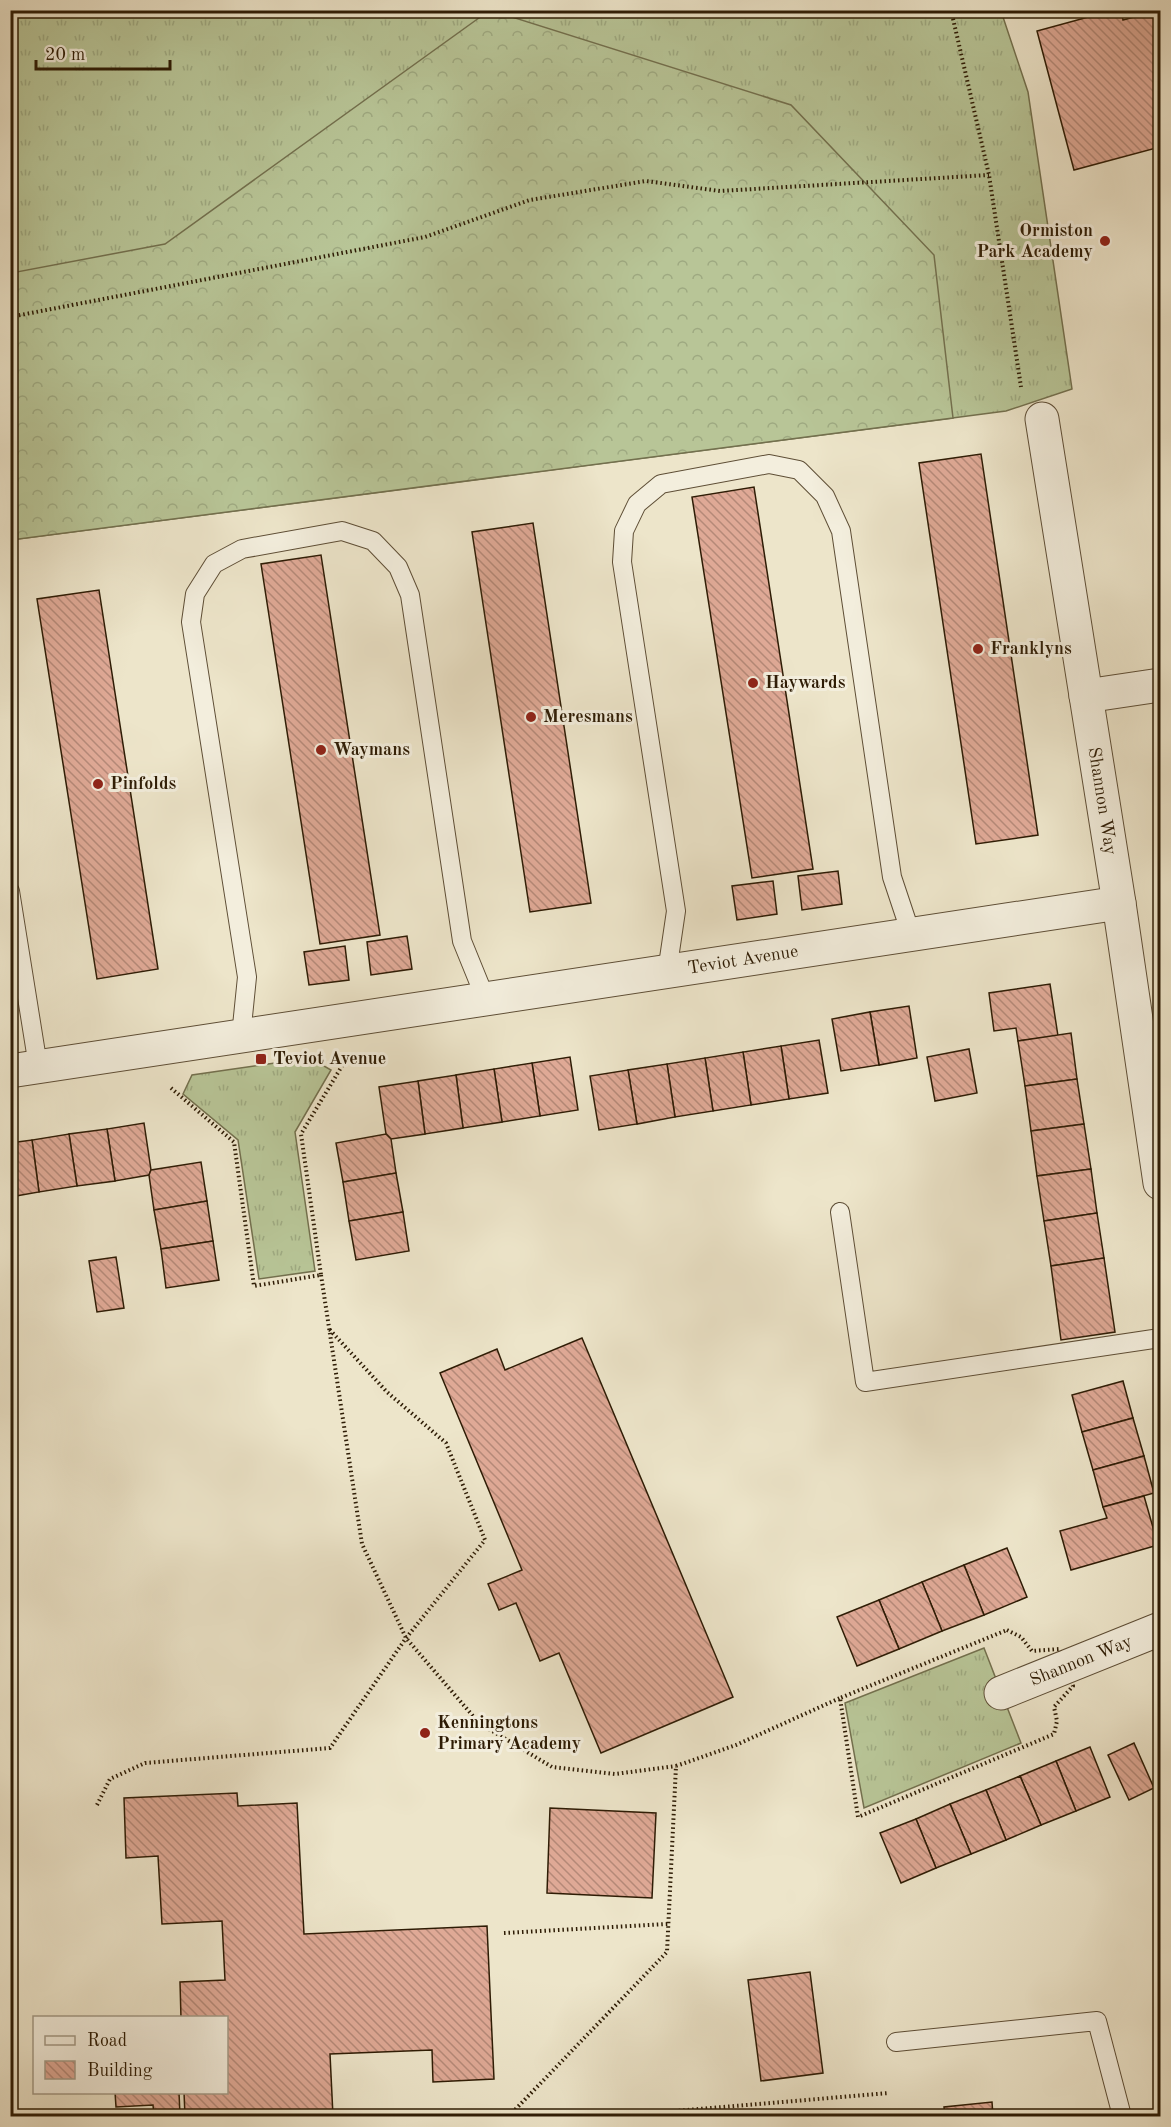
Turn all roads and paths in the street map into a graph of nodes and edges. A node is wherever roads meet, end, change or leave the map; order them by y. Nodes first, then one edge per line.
1 (951, 10) edge
2 (989, 175) junction
3 (10, 317) edge
4 (1042, 419) joint
5 (1161, 685) edge
6 (1086, 696) junction
7 (10, 891) edge
8 (1119, 903) junction
9 (912, 934) junction
10 (667, 972) junction
11 (486, 1000) junction
12 (372, 1017) junction
13 (241, 1036) junction
14 (129, 1053) junction
15 (24, 1068) edge
16 (1161, 1183) edge
17 (840, 1212) dead end
18 (321, 1275) junction
19 (329, 1329) junction
20 (1161, 1338) edge
21 (1161, 1629) edge
22 (406, 1638) junction
23 (1066, 1667) junction
24 (1001, 1693) dead end
25 (840, 1698) junction
26 (676, 1766) junction
27 (97, 1805) dead end
28 (668, 1924) junction
29 (504, 1933) dead end
30 (896, 2042) dead end
31 (889, 2093) dead end
32 (509, 2116) edge
33 (616, 2116) edge
34 (1122, 2116) edge

1 - 2 path
2 - 3 path
2 - 4 path
4 - 6 street, Shannon Way
5 - 6 street
6 - 8 street, Shannon Way
7 - 15 lane
8 - 9 street, Teviot Avenue
8 - 16 street, Shannon Way
9 - 10 street, Teviot Avenue
9 - 10 lane
10 - 11 street, Teviot Avenue
11 - 12 street, Teviot Avenue
11 - 13 lane
12 - 13 street, Teviot Avenue
12 - 18 path
13 - 14 street, Teviot Avenue
14 - 15 street, Teviot Avenue
14 - 18 path
17 - 20 lane
18 - 19 path
19 - 22 path
19 - 22 path
21 - 23 street, Shannon Way
22 - 26 path
22 - 27 path
23 - 24 street, Shannon Way
23 - 25 path
23 - 25 path
25 - 26 path
26 - 28 path
28 - 29 path
28 - 32 path
30 - 34 lane
31 - 33 path

